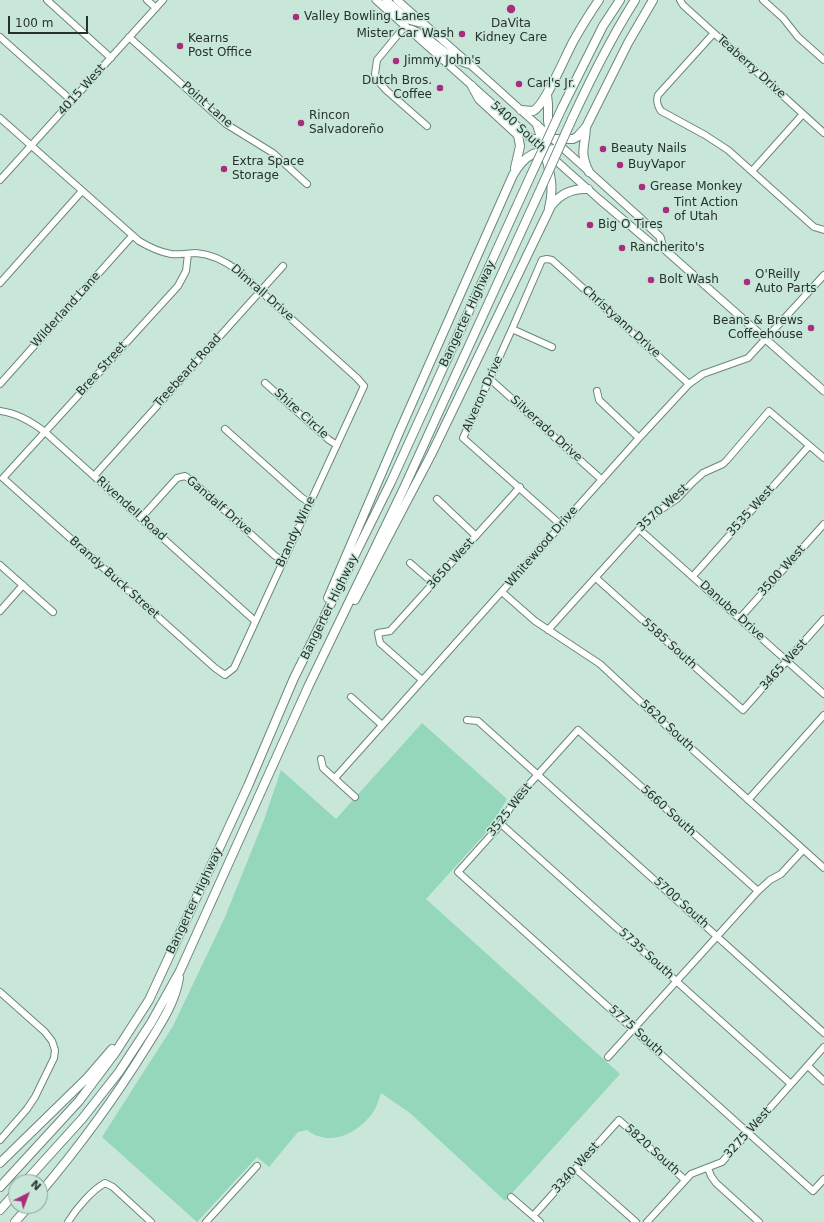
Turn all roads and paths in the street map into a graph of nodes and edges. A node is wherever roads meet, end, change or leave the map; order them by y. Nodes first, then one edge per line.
1 (46, 0) edge
2 (147, 0) edge
3 (163, 0) edge
4 (376, 0) edge
5 (386, 0) edge
6 (397, 0) edge
7 (599, 0) edge
8 (620, 0) edge
9 (635, 0) edge
10 (653, 0) edge
11 (680, 0) edge
12 (763, 0) edge
13 (156, 8) junction
14 (424, 24) junction
15 (405, 26) junction
16 (714, 33) junction
17 (0, 36) edge
18 (129, 37) junction
19 (111, 58) junction
20 (824, 60) edge
21 (471, 65) junction
22 (472, 86) junction
23 (547, 95) junction
24 (72, 102) junction
25 (521, 110) junction
26 (803, 114) junction
27 (0, 118) edge
28 (537, 125) junction
29 (427, 126) dead end
30 (586, 127) junction
31 (824, 133) edge
32 (542, 138) junction
33 (552, 138) junction
34 (532, 139) junction
35 (31, 146) junction
36 (562, 148) junction
37 (553, 149) junction
38 (544, 150) junction
39 (555, 159) junction
40 (752, 171) junction
41 (589, 172) junction
42 (513, 175) junction
43 (0, 180) edge
44 (307, 184) dead end
45 (588, 189) junction
46 (82, 191) junction
47 (548, 211) junction
48 (824, 230) edge
49 (132, 236) junction
50 (663, 248) junction
51 (188, 254) junction
52 (552, 260) joint
53 (283, 266) dead end
54 (824, 275) edge
55 (0, 283) edge
56 (260, 291) junction
57 (512, 329) junction
58 (766, 340) junction
59 (552, 347) dead end
60 (490, 379) junction
61 (265, 383) dead end
62 (0, 384) edge
63 (689, 384) junction
64 (364, 386) joint
65 (597, 391) dead end
66 (824, 391) edge
67 (0, 411) edge
68 (225, 428) dead end
69 (45, 432) junction
70 (639, 438) junction
71 (337, 445) junction
72 (809, 446) junction
73 (824, 458) edge
74 (94, 476) junction
75 (3, 478) joint
76 (602, 480) junction
77 (520, 488) junction
78 (437, 499) dead end
79 (310, 503) junction
80 (141, 518) junction
81 (824, 524) edge
82 (561, 525) junction
83 (639, 529) junction
84 (476, 536) junction
85 (283, 561) junction
86 (410, 563) dead end
87 (0, 565) edge
88 (693, 576) junction
89 (596, 578) junction
90 (433, 583) junction
91 (23, 585) junction
92 (502, 592) junction
93 (0, 611) edge
94 (53, 612) dead end
95 (740, 618) junction
96 (824, 619) edge
97 (255, 621) junction
98 (548, 630) junction
99 (787, 661) junction
100 (226, 676) joint
101 (294, 678) junction
102 (422, 680) junction
103 (309, 685) junction
104 (824, 694) edge
105 (351, 697) dead end
106 (743, 710) joint
107 (824, 715) edge
108 (467, 720) dead end
109 (382, 725) junction
110 (578, 730) joint
111 (321, 759) dead end
112 (538, 775) junction
113 (335, 778) junction
114 (355, 797) dead end
115 (748, 800) junction
116 (501, 824) junction
117 (803, 850) junction
118 (824, 868) edge
119 (458, 872) joint
120 (758, 891) junction
121 (717, 935) junction
122 (180, 971) junction
123 (676, 980) junction
124 (0, 992) edge
125 (133, 1026) junction
126 (633, 1029) junction
127 (824, 1033) edge
128 (824, 1047) edge
129 (608, 1057) dead end
130 (808, 1066) junction
131 (824, 1081) edge
132 (791, 1084) junction
133 (619, 1120) joint
134 (748, 1133) junction
135 (0, 1140) edge
136 (0, 1163) edge
137 (258, 1166) dead end
138 (708, 1168) junction
139 (576, 1169) junction
140 (32, 1174) edge
141 (824, 1179) edge
142 (685, 1180) junction
143 (48, 1183) edge
144 (0, 1187) edge
145 (511, 1197) dead end
146 (8, 1201) edge
147 (0, 1210) edge
148 (22, 1214) edge
149 (533, 1216) junction
150 (15, 1222) edge
151 (68, 1222) edge
152 (151, 1222) edge
153 (206, 1222) edge
154 (540, 1222) edge
155 (636, 1222) edge
156 (646, 1222) edge
157 (759, 1222) edge

1 - 19 street
2 - 13 street
3 - 13 street, 4015 West
4 - 15 main road, 5400 South
5 - 14 main road
6 - 14 main road, 5400 South
7 - 23 highway
8 - 101 highway, Bangerter Highway, bridge
9 - 103 highway, Bangerter Highway, bridge
10 - 30 highway
11 - 16 street, Teaberry Drive
12 - 20 street
13 - 18 street, 4015 West
14 - 21 main road, 5400 South
15 - 21 main road
15 - 22 main road, 5400 South
15 - 29 street
16 - 26 street, Teaberry Drive
16 - 40 street
17 - 24 street
18 - 19 street, 4015 West
18 - 44 street, Point Lane
19 - 24 street, 4015 West
21 - 25 main road, 5400 South
22 - 34 main road, 5400 South
22 - 42 highway
23 - 25 highway
23 - 33 highway
24 - 35 street, 4015 West
25 - 28 main road, 5400 South
26 - 31 street, Teaberry Drive
26 - 40 street
27 - 35 street, Dimrall Drive
28 - 32 highway
28 - 33 main road, 5400 South
30 - 33 highway
30 - 41 highway
32 - 33 highway
32 - 34 highway
32 - 38 highway
33 - 36 main road, 5400 South
33 - 37 highway
34 - 38 main road, 5400 South
35 - 43 street, 4015 West
35 - 46 street, Dimrall Drive
36 - 37 highway
36 - 41 main road, 5400 South
37 - 38 highway
37 - 39 highway
38 - 39 main road, 5400 South
38 - 42 highway
38 - 47 highway
39 - 45 main road, 5400 South
40 - 48 street
41 - 50 main road, 5400 South
42 - 101 highway
45 - 47 highway
45 - 50 main road, 5400 South
46 - 49 street, Dimrall Drive
46 - 55 street
47 - 103 highway
49 - 51 street, Dimrall Drive
49 - 62 street, Wilderland Lane
50 - 58 main road, 5400 South
51 - 56 street, Dimrall Drive
51 - 69 street, Bree Street
52 - 57 street, Alveron Drive
52 - 63 street, Christyann Drive
53 - 56 street, Treebeard Road
54 - 58 street, Whitewood Drive
56 - 64 street, Dimrall Drive
56 - 74 street, Treebeard Road
57 - 59 street
57 - 60 street, Alveron Drive
58 - 63 street, Whitewood Drive
58 - 66 main road, 5400 South
60 - 76 street, Silverado Drive
60 - 77 street, Alveron Drive
61 - 71 street, Shire Circle
63 - 70 street, Whitewood Drive
64 - 71 street, Brandy Wine
65 - 70 street
67 - 69 street, Rivendell Road
68 - 79 street
69 - 74 street, Rivendell Road
69 - 75 street, Bree Street
70 - 76 street, Whitewood Drive
71 - 79 street, Brandy Wine
72 - 73 street
72 - 83 street, 3570 West
72 - 88 street, 3535 West
74 - 80 street, Rivendell Road
75 - 100 street, Brandy Buck Street
76 - 82 street, Whitewood Drive
77 - 82 street, Alveron Drive
77 - 84 street, 3650 West
78 - 84 street
79 - 85 street, Brandy Wine
80 - 85 street, Gandalf Drive
80 - 97 street, Rivendell Road
81 - 95 street, 3500 West
82 - 92 street, Whitewood Drive
83 - 88 street, Danube Drive
83 - 89 street, 3570 West
84 - 90 street, 3650 West
85 - 97 street, Brandy Wine
86 - 90 street
87 - 91 street
88 - 95 street, Danube Drive
89 - 98 street, 3570 West
89 - 106 street, 5585 South
90 - 102 street, 3650 West
91 - 93 street
91 - 94 street
92 - 98 street, 5620 South
92 - 102 street, Whitewood Drive
95 - 99 street, Danube Drive
96 - 99 street, 3465 West
97 - 100 street, Brandy Wine
98 - 115 street, 5620 South
99 - 104 street, Danube Drive
99 - 106 street, 3465 West
101 - 125 highway, Bangerter Highway
102 - 109 street, Whitewood Drive
103 - 122 highway, Bangerter Highway
105 - 109 street
107 - 115 street
108 - 112 street, 5700 South
109 - 113 street, Whitewood Drive
110 - 112 street, 3525 West
110 - 120 street, 5660 South
111 - 113 street
112 - 116 street, 3525 West
112 - 121 street, 5700 South
113 - 114 street
115 - 117 street, 5620 South
116 - 119 street, 3525 West
116 - 123 street, 5735 South
117 - 118 street, 5620 South
117 - 120 street
119 - 126 street, 5775 South
120 - 121 street
121 - 123 street
121 - 127 street, 5700 South
122 - 140 highway, Bangerter Highway
122 - 143 highway
123 - 126 street
123 - 132 street, 5735 South
124 - 135 street
125 - 136 highway
125 - 144 highway, Bangerter Highway
126 - 129 street
126 - 134 street, 5775 South
128 - 130 street, 3275 West
130 - 131 street
130 - 132 street, 3275 West
132 - 134 street, 3275 West
133 - 139 street, 3340 West
133 - 142 street, 5820 South
134 - 138 street, 3275 West
134 - 141 street, 5775 South
137 - 153 street
138 - 142 street, 3275 West
138 - 157 street
139 - 149 street, 3340 West
139 - 155 street
142 - 156 street, 3275 West
145 - 149 street
146 - 147 highway
148 - 150 highway
149 - 154 street
151 - 152 street

